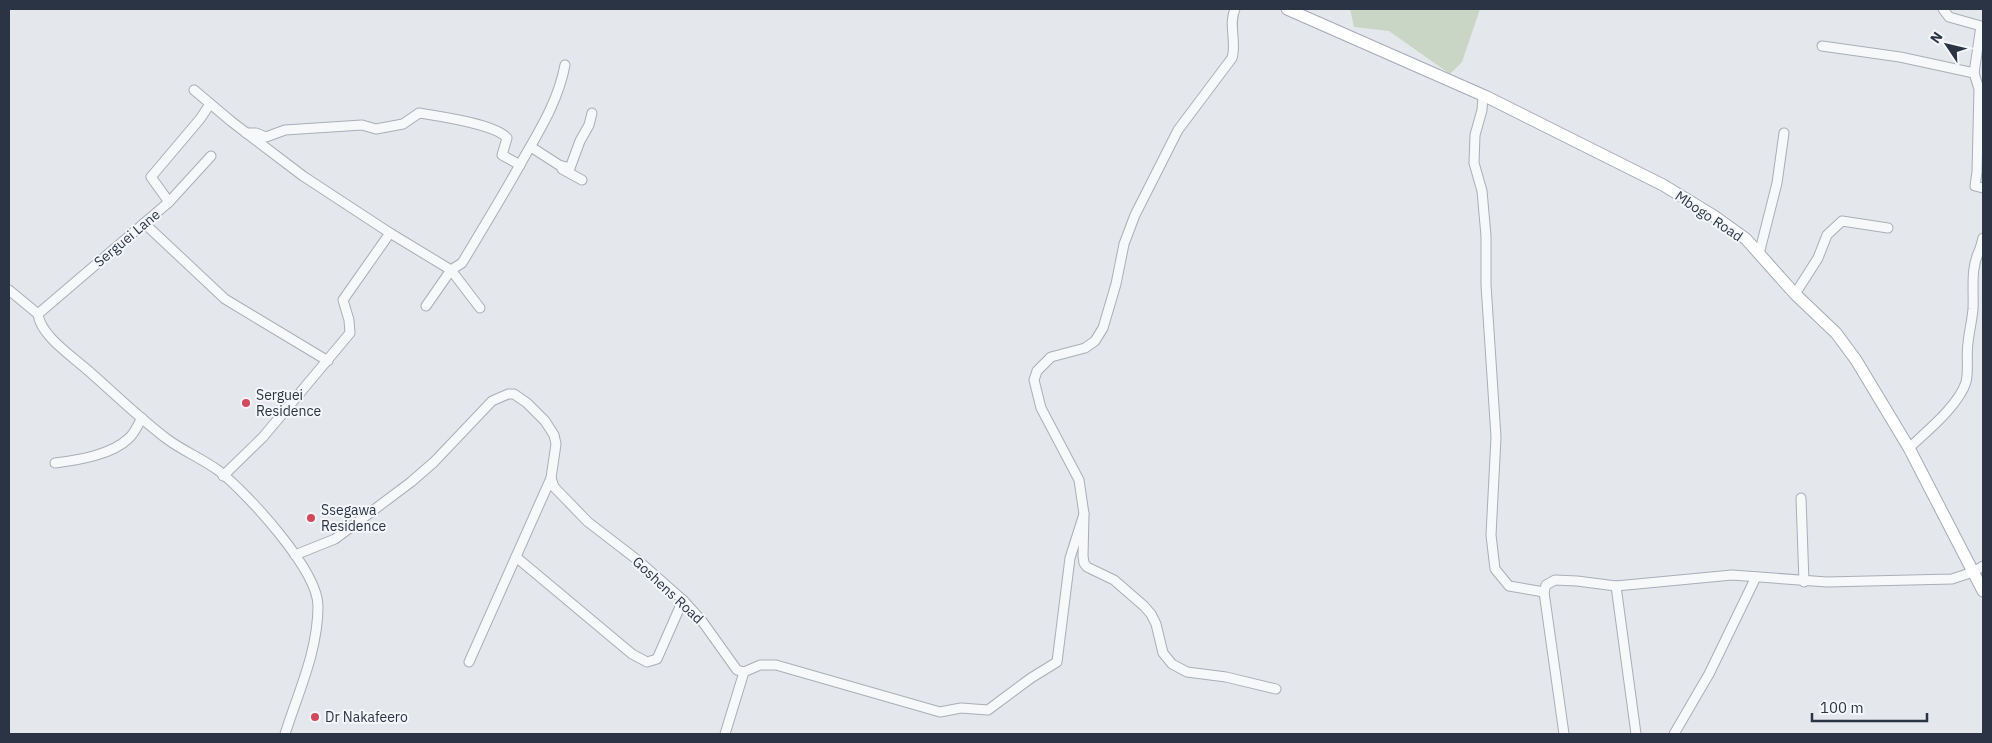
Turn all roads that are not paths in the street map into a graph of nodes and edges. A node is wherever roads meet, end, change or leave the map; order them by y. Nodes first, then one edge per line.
1 (1235, 9) edge
2 (1287, 9) edge
3 (1943, 9) edge
4 (1982, 26) edge
5 (1822, 46) dead end
6 (565, 65) dead end
7 (1974, 73) junction
8 (194, 90) dead end
9 (1483, 95) junction
10 (210, 104) junction
11 (592, 113) dead end
12 (246, 133) junction
13 (1784, 133) dead end
14 (530, 147) junction
15 (211, 156) dead end
16 (525, 156) junction
17 (520, 165) junction
18 (582, 180) dead end
19 (1983, 188) edge
20 (169, 202) junction
21 (144, 223) junction
22 (1888, 228) dead end
23 (390, 233) junction
24 (1983, 238) edge
25 (1982, 250) edge
26 (1758, 254) junction
27 (451, 270) junction
28 (9, 290) edge
29 (1795, 294) junction
30 (426, 306) dead end
31 (480, 308) dead end
32 (38, 314) junction
33 (328, 361) junction
34 (142, 418) junction
35 (1909, 448) junction
36 (55, 463) dead end
37 (223, 476) junction
38 (551, 478) junction
39 (1801, 498) dead end
40 (1084, 514) junction
41 (295, 555) junction
42 (516, 557) junction
43 (1983, 566) edge
44 (1973, 572) junction
45 (1756, 577) junction
46 (1804, 582) junction
47 (1616, 586) junction
48 (1544, 592) junction
49 (1983, 592) edge
50 (683, 600) junction
51 (469, 662) dead end
52 (744, 672) junction
53 (1276, 689) dead end
54 (285, 734) edge
55 (725, 734) edge
56 (1564, 734) edge
57 (1636, 734) edge
58 (1674, 734) edge

1 - 40 street
2 - 9 main road, Mbogo Road
3 - 4 street
4 - 7 street
5 - 7 street
6 - 14 street
7 - 19 street
8 - 10 street
9 - 26 main road, Mbogo Road
9 - 48 street
10 - 12 street
10 - 20 street
11 - 14 street
12 - 17 street
12 - 23 street
13 - 26 street
14 - 16 street
15 - 20 street, Serguei Lane
16 - 17 street
16 - 18 street
17 - 27 street
20 - 21 street, Serguei Lane
21 - 32 street, Serguei Lane
21 - 33 street
22 - 29 street
23 - 27 street
23 - 33 street
24 - 25 street
25 - 35 street
26 - 29 main road, Mbogo Road
27 - 30 street
27 - 31 street
28 - 32 street
29 - 35 main road, Mbogo Road
32 - 34 street
33 - 37 street
34 - 36 street
34 - 37 street
35 - 44 main road, Mbogo Road
37 - 41 street
38 - 41 street
38 - 42 street
38 - 50 street, Goshens Road
39 - 46 street
40 - 52 street
40 - 53 street
41 - 54 street
42 - 50 street
42 - 51 street
43 - 44 street
44 - 46 street
44 - 49 main road, Mbogo Road
45 - 46 street
45 - 47 street
45 - 58 street
47 - 48 street
47 - 57 street
48 - 56 street
50 - 52 street, Goshens Road
52 - 55 street

